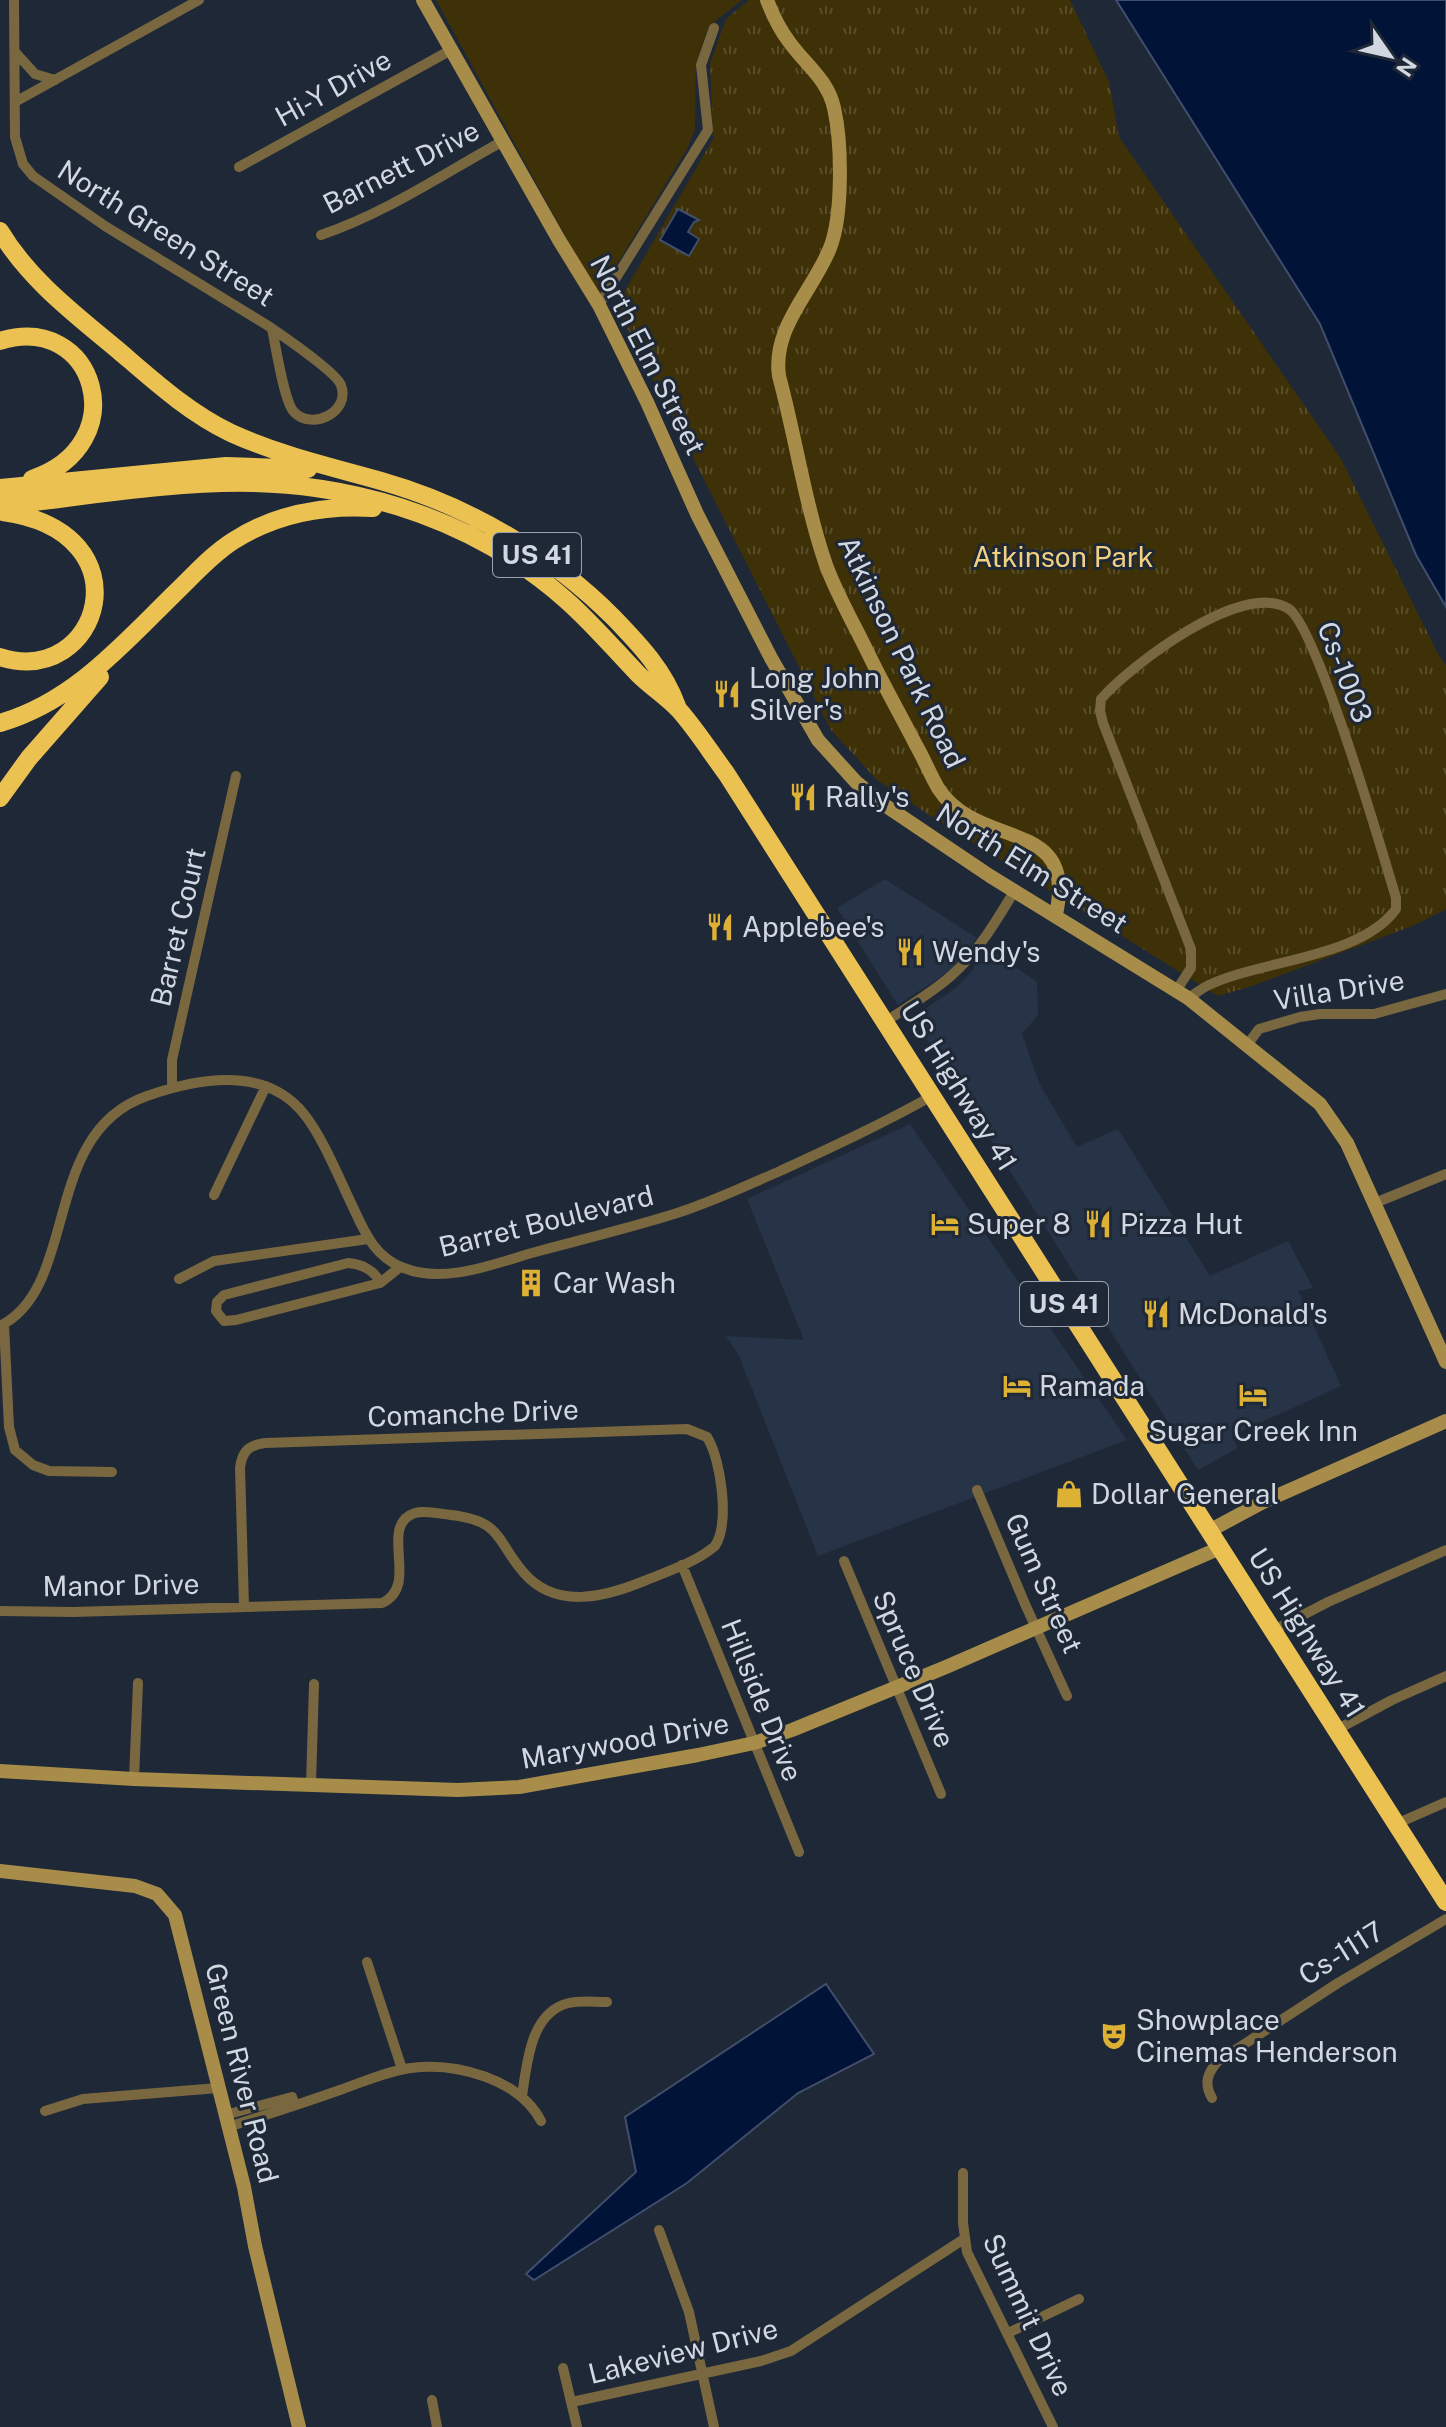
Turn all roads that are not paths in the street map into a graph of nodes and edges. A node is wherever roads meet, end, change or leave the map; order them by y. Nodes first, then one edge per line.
1 (14, 0) edge
2 (199, 0) edge
3 (423, 0) edge
4 (767, 0) edge
5 (714, 28) dead end
6 (451, 50) junction
7 (15, 52) junction
8 (55, 80) junction
9 (15, 102) junction
10 (503, 141) junction
11 (239, 167) dead end
12 (0, 231) edge
13 (321, 235) dead end
14 (599, 305) junction
15 (272, 329) junction
16 (0, 341) edge
17 (343, 472) junction
18 (0, 488) edge
19 (0, 508) edge
20 (418, 511) junction
21 (176, 592) junction
22 (0, 657) edge
23 (678, 709) junction
24 (0, 723) edge
25 (236, 776) dead end
26 (0, 798) edge
27 (1015, 890) junction
28 (1056, 914) junction
29 (1182, 994) junction
30 (1446, 994) edge
31 (885, 1022) junction
32 (1247, 1045) junction
33 (266, 1086) junction
34 (172, 1088) junction
35 (932, 1096) junction
36 (1446, 1174) edge
37 (214, 1195) dead end
38 (1375, 1203) junction
39 (368, 1239) junction
40 (400, 1267) junction
41 (179, 1279) dead end
42 (380, 1283) junction
43 (2, 1325) edge
44 (1446, 1362) edge
45 (1446, 1421) edge
46 (112, 1472) dead end
47 (977, 1490) dead end
48 (1209, 1531) junction
49 (1220, 1548) junction
50 (1446, 1550) edge
51 (844, 1561) dead end
52 (682, 1565) junction
53 (244, 1606) junction
54 (0, 1611) edge
55 (1036, 1627) junction
56 (1272, 1631) junction
57 (1446, 1676) edge
58 (138, 1683) dead end
59 (314, 1684) dead end
60 (896, 1688) junction
61 (1067, 1696) dead end
62 (1336, 1730) junction
63 (754, 1743) junction
64 (0, 1771) edge
65 (134, 1779) junction
66 (311, 1785) junction
67 (941, 1794) dead end
68 (1446, 1802) edge
69 (1396, 1824) junction
70 (799, 1852) dead end
71 (0, 1871) edge
72 (1446, 1902) edge
73 (1446, 1919) edge
74 (367, 1962) dead end
75 (607, 2002) dead end
76 (402, 2069) junction
77 (218, 2088) junction
78 (522, 2096) junction
79 (1212, 2098) dead end
80 (45, 2111) dead end
81 (226, 2121) junction
82 (541, 2121) dead end
83 (963, 2173) dead end
84 (659, 2230) dead end
85 (964, 2239) junction
86 (1079, 2299) dead end
87 (1008, 2333) junction
88 (563, 2368) dead end
89 (704, 2374) junction
90 (432, 2400) dead end
91 (572, 2402) junction
92 (299, 2427) edge
93 (437, 2427) edge
94 (577, 2427) edge
95 (714, 2427) edge
96 (1053, 2427) edge

1 - 7 street, North Green Street
2 - 8 street
3 - 6 street, North Elm Street
4 - 28 street, Atkinson Park Road
5 - 14 street
6 - 10 street, North Elm Street
6 - 11 street, Hi-Y Drive
7 - 8 street
7 - 9 street, North Green Street
8 - 9 street
9 - 15 street, North Green Street
10 - 13 street, Barnett Drive
10 - 14 street, North Elm Street
12 - 17 highway
14 - 27 street, North Elm Street
15 - 15 street, North Green Street
16 - 18 highway
17 - 18 highway, US 41
17 - 23 highway, US 41
19 - 20 highway, US 41
19 - 22 highway
20 - 21 highway
20 - 23 highway, US 41
21 - 24 highway
21 - 26 highway
23 - 31 highway, US Highway 41 / US 41
25 - 34 street, Barret Court
27 - 28 street, North Elm Street
27 - 31 street
28 - 29 street, North Elm Street
29 - 29 street, Cs-1003
29 - 32 street, North Elm Street
30 - 32 street, Villa Drive
31 - 35 highway, US Highway 41 / US 41
32 - 38 street, North Elm Street
33 - 34 street
33 - 37 street
33 - 39 street
34 - 43 street
35 - 40 street, Barret Boulevard
35 - 48 highway, US Highway 41 / US 41
36 - 38 street
38 - 44 street, North Elm Street
39 - 40 street
39 - 41 street
40 - 42 street
42 - 42 street
43 - 46 street
45 - 48 street
47 - 55 street, Gum Street
48 - 49 highway, US Highway 41 / US 41
49 - 55 street, Marywood Drive
49 - 56 highway, US Highway 41 / US 41
50 - 56 street
51 - 60 street, Spruce Drive
52 - 53 street, Manor Drive
52 - 53 street, Comanche Drive
52 - 63 street, Hillside Drive
53 - 54 street, Manor Drive
55 - 60 street, Marywood Drive
55 - 61 street, Gum Street
56 - 62 highway, US Highway 41 / US 41
57 - 62 street
58 - 65 street
59 - 66 street
60 - 63 street, Marywood Drive
60 - 67 street, Spruce Drive
62 - 69 highway, US Highway 41 / US 41
63 - 66 street, Marywood Drive
63 - 70 street, Hillside Drive
64 - 65 street, Marywood Drive
65 - 66 street, Marywood Drive
68 - 69 street
69 - 72 highway, US Highway 41 / US 41
71 - 77 street, Green River Road
73 - 79 street, Cs-1117
74 - 76 street
75 - 78 street
76 - 78 street
76 - 81 street
77 - 80 street
77 - 81 street, Green River Road
78 - 82 street
81 - 92 street, Green River Road
83 - 85 street, Summit Drive
84 - 89 street
85 - 87 street, Summit Drive
85 - 89 street, Lakeview Drive
86 - 87 street
87 - 96 street, Summit Drive
88 - 91 street
89 - 91 street, Lakeview Drive
89 - 95 street
90 - 93 street
91 - 94 street

